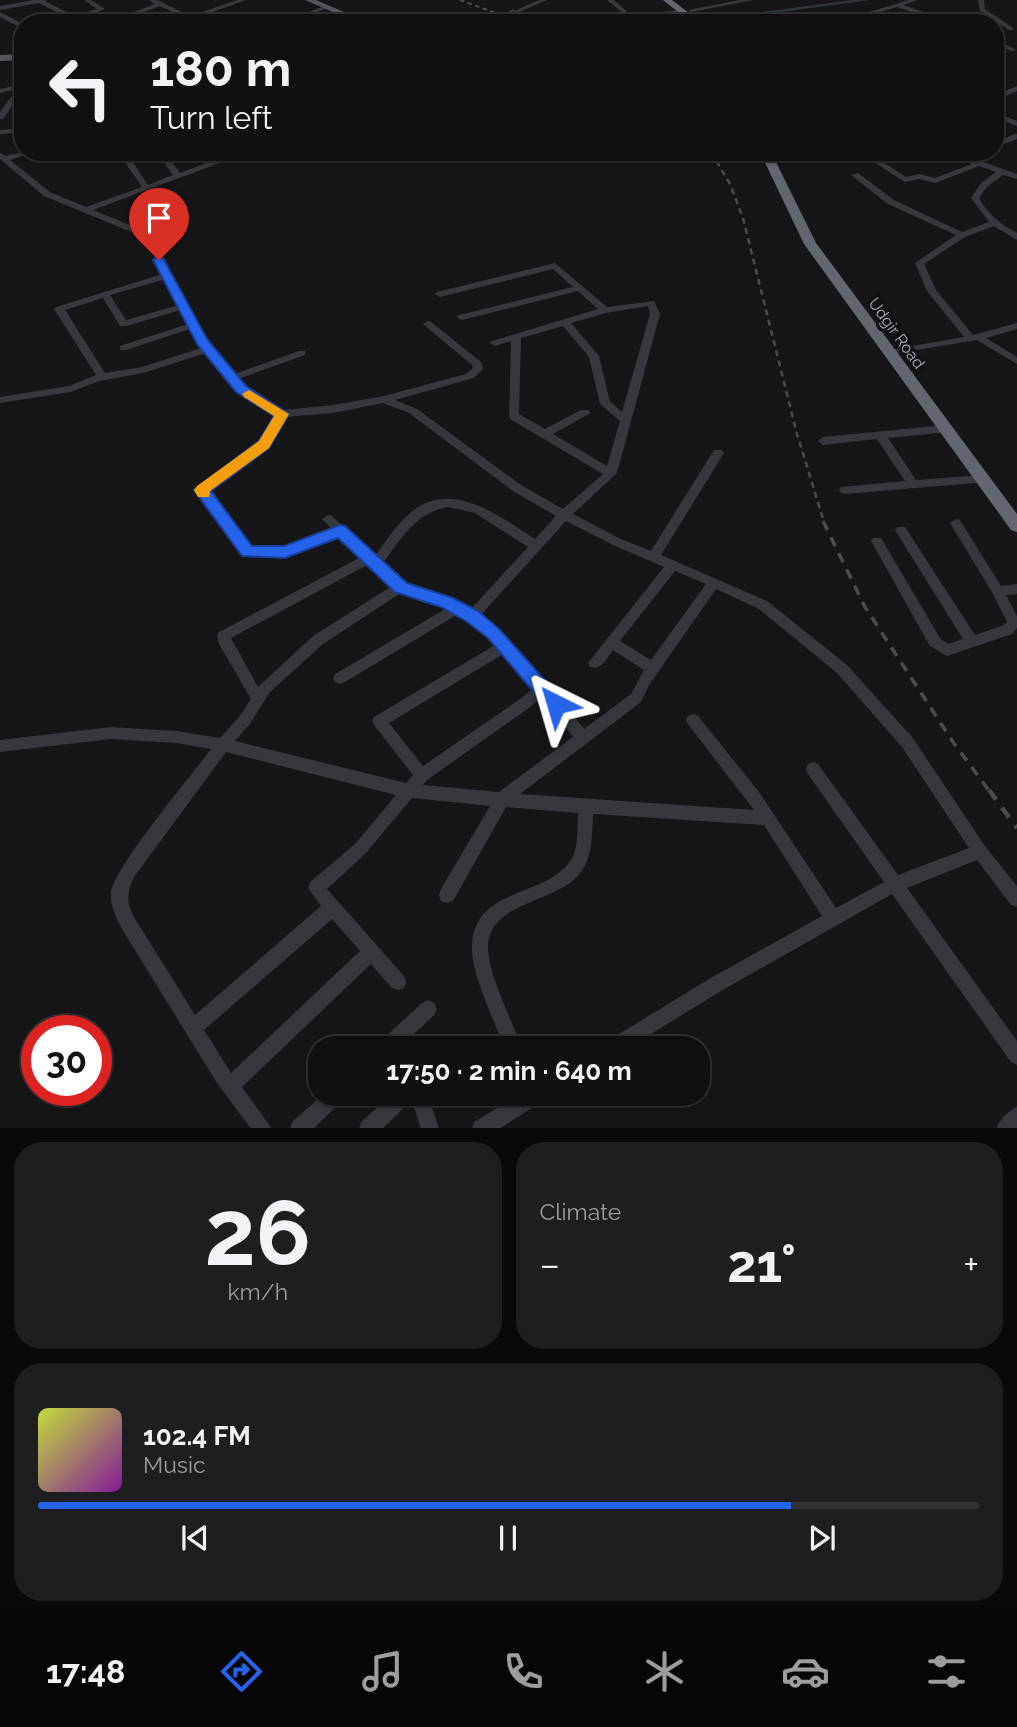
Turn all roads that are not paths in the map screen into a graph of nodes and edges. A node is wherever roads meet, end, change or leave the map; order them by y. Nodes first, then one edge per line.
1 (87, 0) edge
2 (152, 0) edge
3 (243, 0) edge
4 (301, 0) edge
5 (309, 0) edge
6 (534, 0) edge
7 (544, 0) edge
8 (610, 0) edge
9 (667, 0) edge
10 (678, 0) edge
11 (751, 0) edge
12 (915, 0) edge
13 (26, 1) edge
14 (42, 1) edge
15 (231, 1) edge
16 (159, 4) junction
17 (896, 5) junction
18 (0, 8) edge
19 (325, 8) junction
20 (687, 11) junction
21 (915, 13) joint
22 (66, 14) edge
23 (86, 14) edge
24 (132, 14) edge
25 (181, 14) edge
26 (200, 14) edge
27 (308, 14) edge
28 (337, 14) edge
29 (341, 14) edge
30 (627, 14) edge
31 (652, 14) edge
32 (691, 14) edge
33 (866, 14) edge
34 (927, 14) edge
35 (1004, 46) edge
36 (1013, 50) dead end
37 (14, 97) edge
38 (8, 105) junction
39 (14, 105) edge
40 (0, 117) edge
41 (128, 161) edge
42 (167, 161) edge
43 (218, 161) edge
44 (769, 161) edge
45 (778, 161) edge
46 (876, 161) edge
47 (974, 162) joint
48 (7, 163) edge
49 (1002, 172) junction
50 (177, 175) junction
51 (855, 175) dead end
52 (1017, 177) edge
53 (146, 187) junction
54 (86, 210) junction
55 (992, 224) junction
56 (962, 234) junction
57 (1016, 236) edge
58 (167, 276) junction
59 (580, 288) junction
60 (105, 294) junction
61 (440, 294) dead end
62 (183, 307) junction
63 (604, 310) junction
64 (462, 317) dead end
65 (565, 322) junction
66 (428, 324) dead end
67 (192, 325) junction
68 (1017, 326) edge
69 (516, 337) junction
70 (975, 338) junction
71 (495, 343) dead end
72 (123, 348) dead end
73 (208, 349) junction
74 (895, 352) junction
75 (302, 353) dead end
76 (1017, 361) edge
77 (102, 377) junction
78 (232, 378) junction
79 (384, 399) junction
80 (0, 400) edge
81 (585, 412) dead end
82 (282, 414) junction
83 (625, 420) junction
84 (945, 429) junction
85 (544, 433) junction
86 (880, 435) junction
87 (823, 441) dead end
88 (718, 453) dead end
89 (611, 473) junction
90 (982, 479) junction
91 (913, 485) junction
92 (845, 490) dead end
93 (1017, 507) edge
94 (564, 515) junction
95 (328, 519) dead end
96 (956, 523) dead end
97 (1017, 526) edge
98 (901, 530) dead end
99 (340, 531) junction
100 (877, 541) dead end
101 (536, 546) junction
102 (653, 558) junction
103 (373, 561) junction
104 (672, 566) junction
105 (714, 582) junction
106 (401, 587) junction
107 (1017, 589) edge
108 (998, 591) junction
109 (458, 608) junction
110 (472, 616) junction
111 (972, 642) junction
112 (613, 643) junction
113 (504, 647) junction
114 (596, 663) dead end
115 (653, 668) junction
116 (341, 678) dead end
117 (542, 687) junction
118 (258, 699) junction
119 (693, 720) dead end
120 (582, 738) junction
121 (223, 745) junction
122 (0, 746) edge
123 (813, 769) dead end
124 (422, 775) junction
125 (409, 790) junction
126 (502, 799) junction
127 (586, 807) junction
128 (768, 818) junction
129 (980, 851) junction
130 (893, 885) junction
131 (447, 895) dead end
132 (1017, 899) edge
133 (333, 907) junction
134 (834, 919) junction
135 (371, 952) junction
136 (398, 982) dead end
137 (428, 1009) dead end
138 (192, 1028) junction
139 (399, 1036) edge
140 (509, 1036) edge
141 (632, 1036) edge
142 (1017, 1056) edge
143 (230, 1086) junction
144 (324, 1106) edge
145 (392, 1106) edge
146 (423, 1106) edge
147 (518, 1106) edge
148 (493, 1125) edge
149 (262, 1128) edge
150 (300, 1128) edge
151 (369, 1128) edge
152 (430, 1128) edge

1 - 23 street
2 - 16 street
3 - 15 street
4 - 19 main road
5 - 19 main road
6 - 7 street
8 - 30 street
9 - 20 highway
10 - 20 highway
11 - 20 street
12 - 17 street
13 - 14 street
13 - 18 street
14 - 22 street
15 - 26 street
16 - 24 street
16 - 25 street
17 - 21 street
17 - 33 street
19 - 27 street
19 - 28 main road
19 - 29 main road
20 - 31 street
20 - 32 highway
21 - 34 street
35 - 36 street
37 - 38 street
38 - 39 street
38 - 40 street
41 - 53 street
42 - 50 street
43 - 50 street
44 - 74 highway, Udgir Road
45 - 74 highway, Udgir Road
46 - 47 street
47 - 49 street
48 - 54 street
49 - 52 street
49 - 55 street
50 - 53 street
51 - 56 street
53 - 54 street
54 - 58 street
55 - 56 street
55 - 57 street
56 - 70 street
58 - 60 street
58 - 62 street
59 - 61 street
59 - 63 street
59 - 64 street
60 - 62 street
60 - 77 street
62 - 67 street
63 - 65 street
63 - 83 street
65 - 69 street
65 - 83 street
66 - 79 street
67 - 72 street
67 - 73 street
68 - 70 street
69 - 71 street
69 - 85 street
70 - 74 street
70 - 76 street
73 - 77 street
73 - 78 street
74 - 84 highway, Udgir Road
74 - 93 highway, Udgir Road
75 - 78 street
77 - 80 street
78 - 82 street
79 - 82 street
79 - 94 street
81 - 85 street
82 - 99 street
83 - 89 street
84 - 86 street
84 - 90 highway, Udgir Road
85 - 89 street
86 - 87 street
86 - 91 street
88 - 102 street
89 - 94 street
90 - 91 street
90 - 97 highway, Udgir Road
91 - 92 street
94 - 101 street
94 - 102 street
95 - 99 street
96 - 108 street
98 - 111 street
99 - 103 street
100 - 111 street
101 - 103 street
101 - 110 street
102 - 104 street
103 - 106 street
103 - 118 street
104 - 105 street
104 - 112 street
105 - 115 street
105 - 129 street
106 - 109 street
106 - 118 street
107 - 108 street
108 - 111 street
109 - 110 street
109 - 116 street
110 - 113 street
112 - 114 street
112 - 115 street
113 - 117 street
113 - 124 street
115 - 120 street
117 - 120 street
117 - 124 street
118 - 121 street
119 - 128 street
120 - 126 street
121 - 122 street
121 - 125 street
121 - 138 street
123 - 130 street
124 - 125 street
125 - 126 street
125 - 133 street
126 - 127 street
126 - 131 street
127 - 128 street
127 - 140 street
128 - 134 street
129 - 130 street
129 - 132 street
130 - 134 street
130 - 142 street
133 - 135 street
133 - 138 street
134 - 141 street
135 - 136 street
135 - 143 street
137 - 139 street
138 - 143 street
143 - 149 street
144 - 150 street
145 - 151 street
146 - 152 street
147 - 148 street

